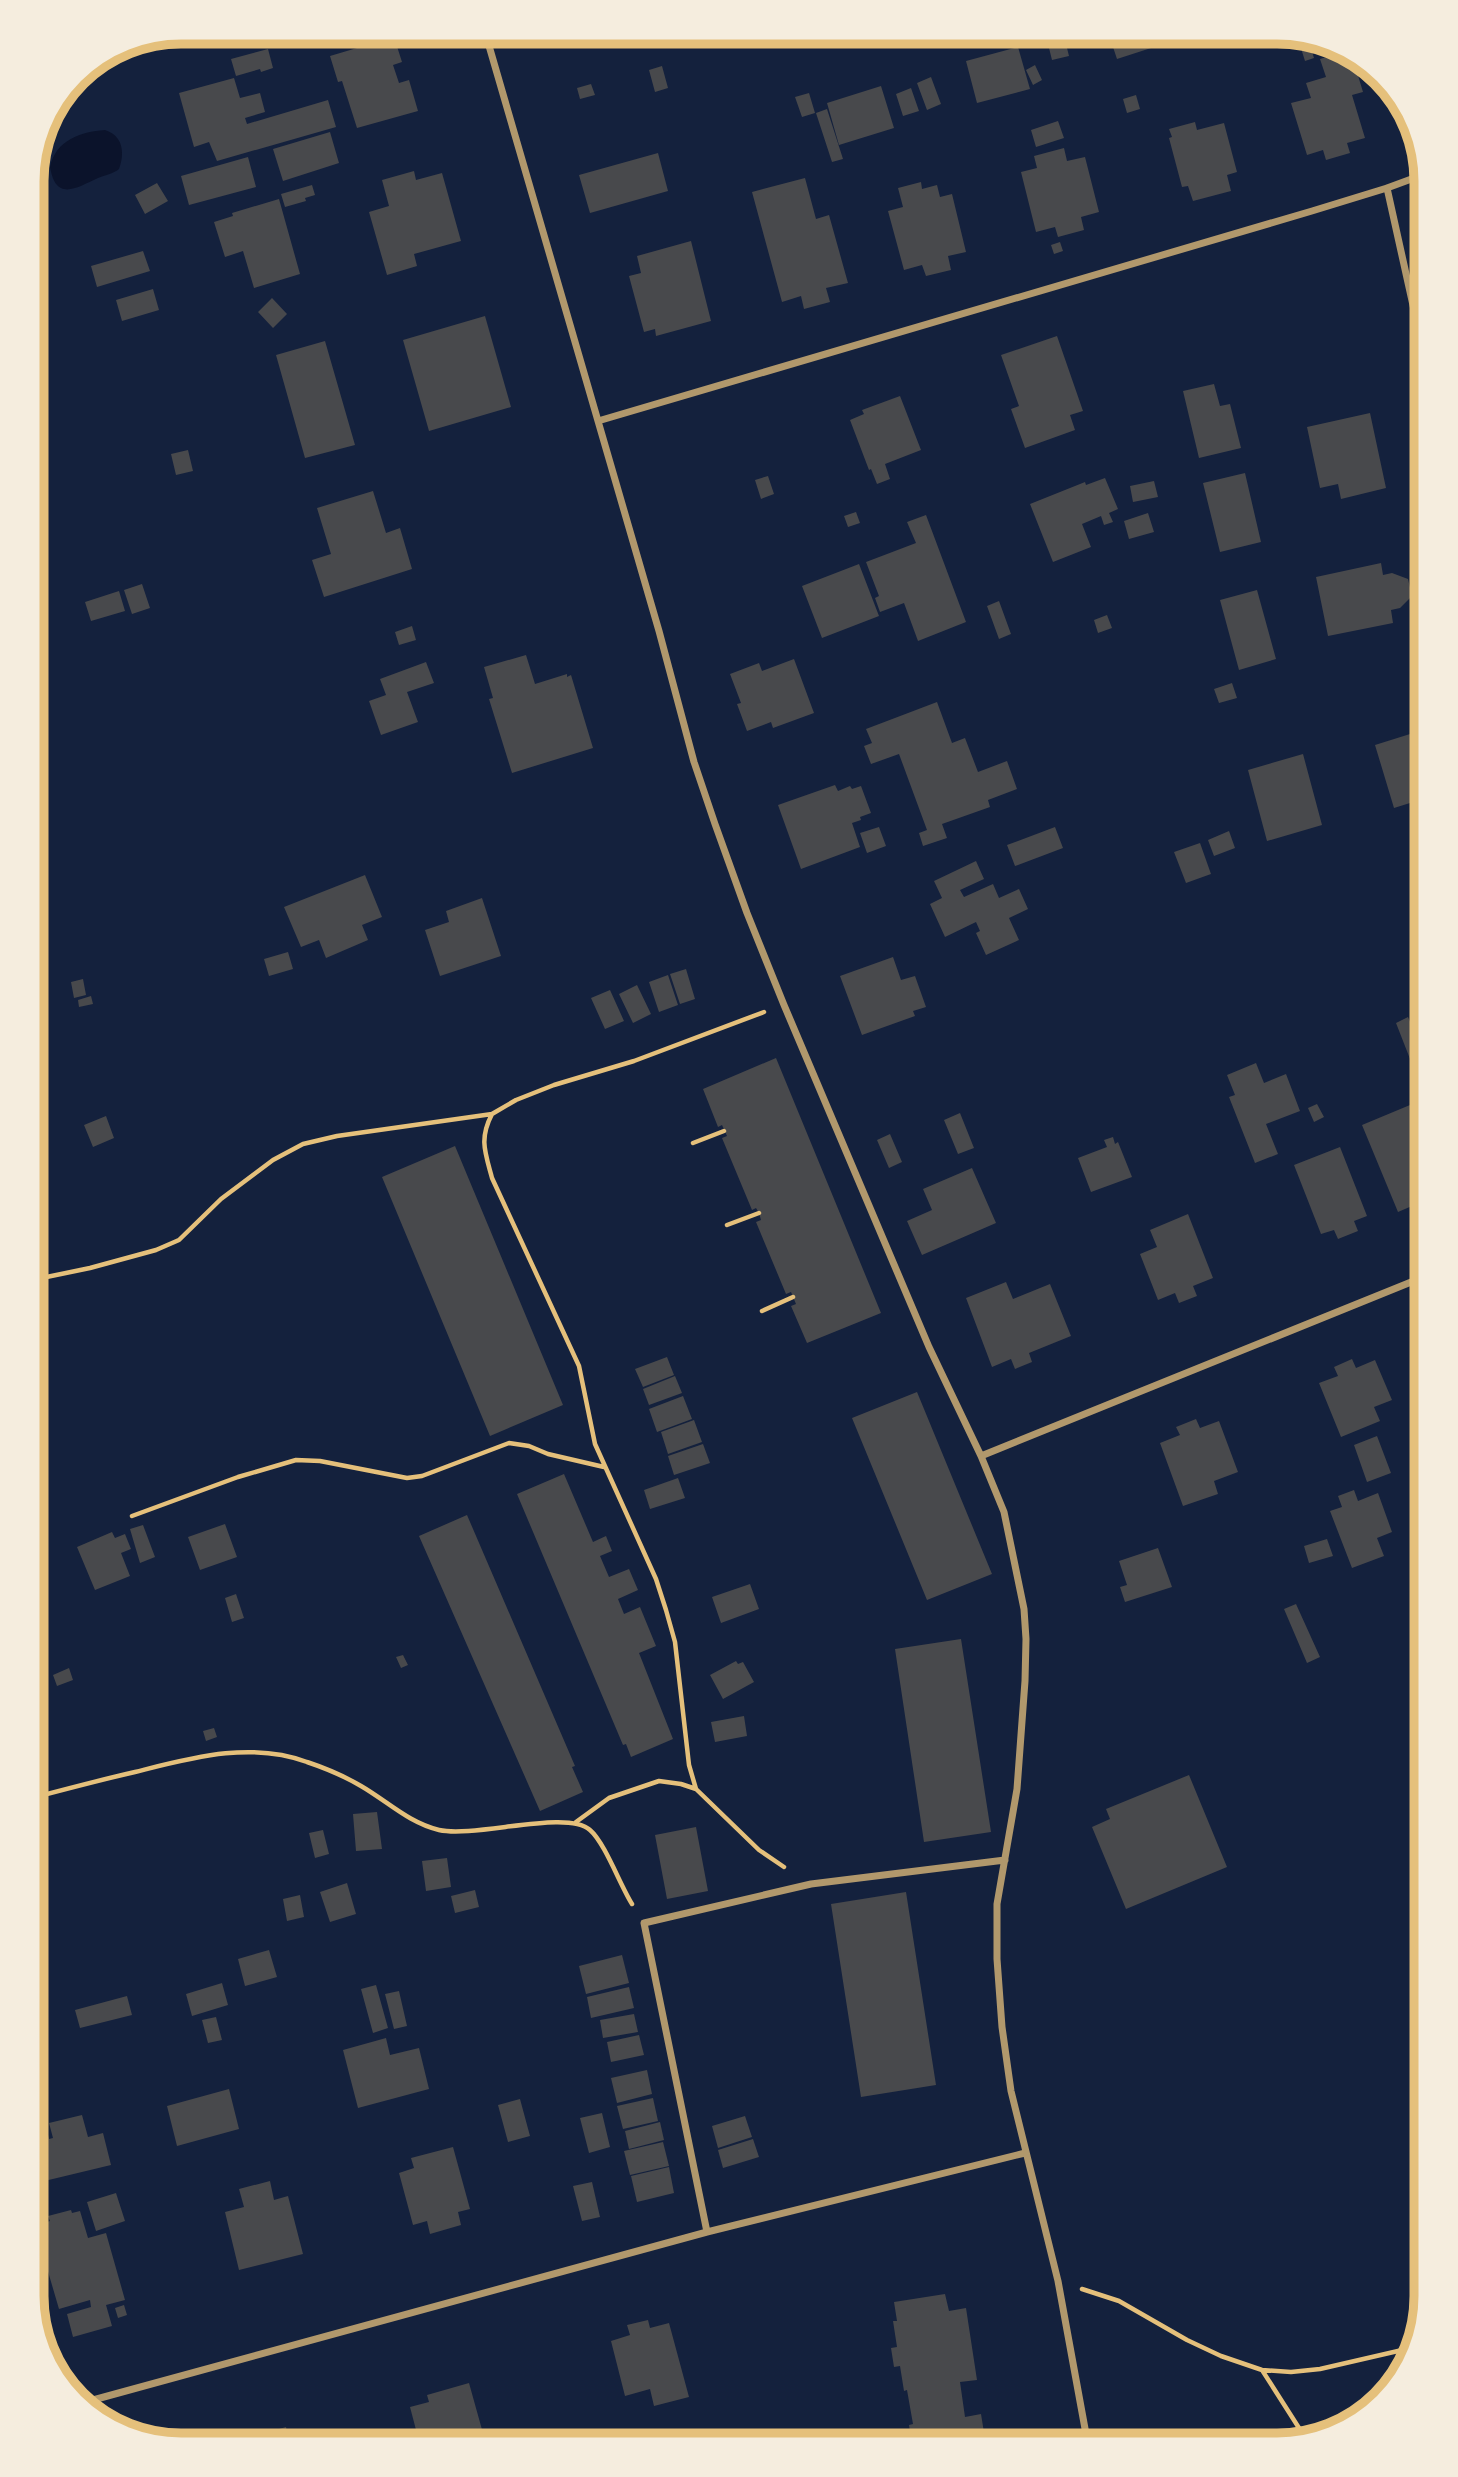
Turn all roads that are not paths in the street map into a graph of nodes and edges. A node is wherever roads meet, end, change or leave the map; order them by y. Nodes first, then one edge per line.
1 (488, 44) edge
2 (1414, 178) edge
3 (1387, 188) junction
4 (1414, 310) edge
5 (598, 421) junction
6 (1414, 1281) edge
7 (981, 1456) junction
8 (1005, 1860) junction
9 (1025, 2153) junction
10 (707, 2232) junction
11 (92, 2400) edge
12 (1086, 2433) edge

1 - 5 street
2 - 3 street
3 - 4 street
3 - 5 street
5 - 7 street
6 - 7 street
7 - 8 street
8 - 9 street
8 - 10 street
9 - 10 street
9 - 12 street
10 - 11 street

